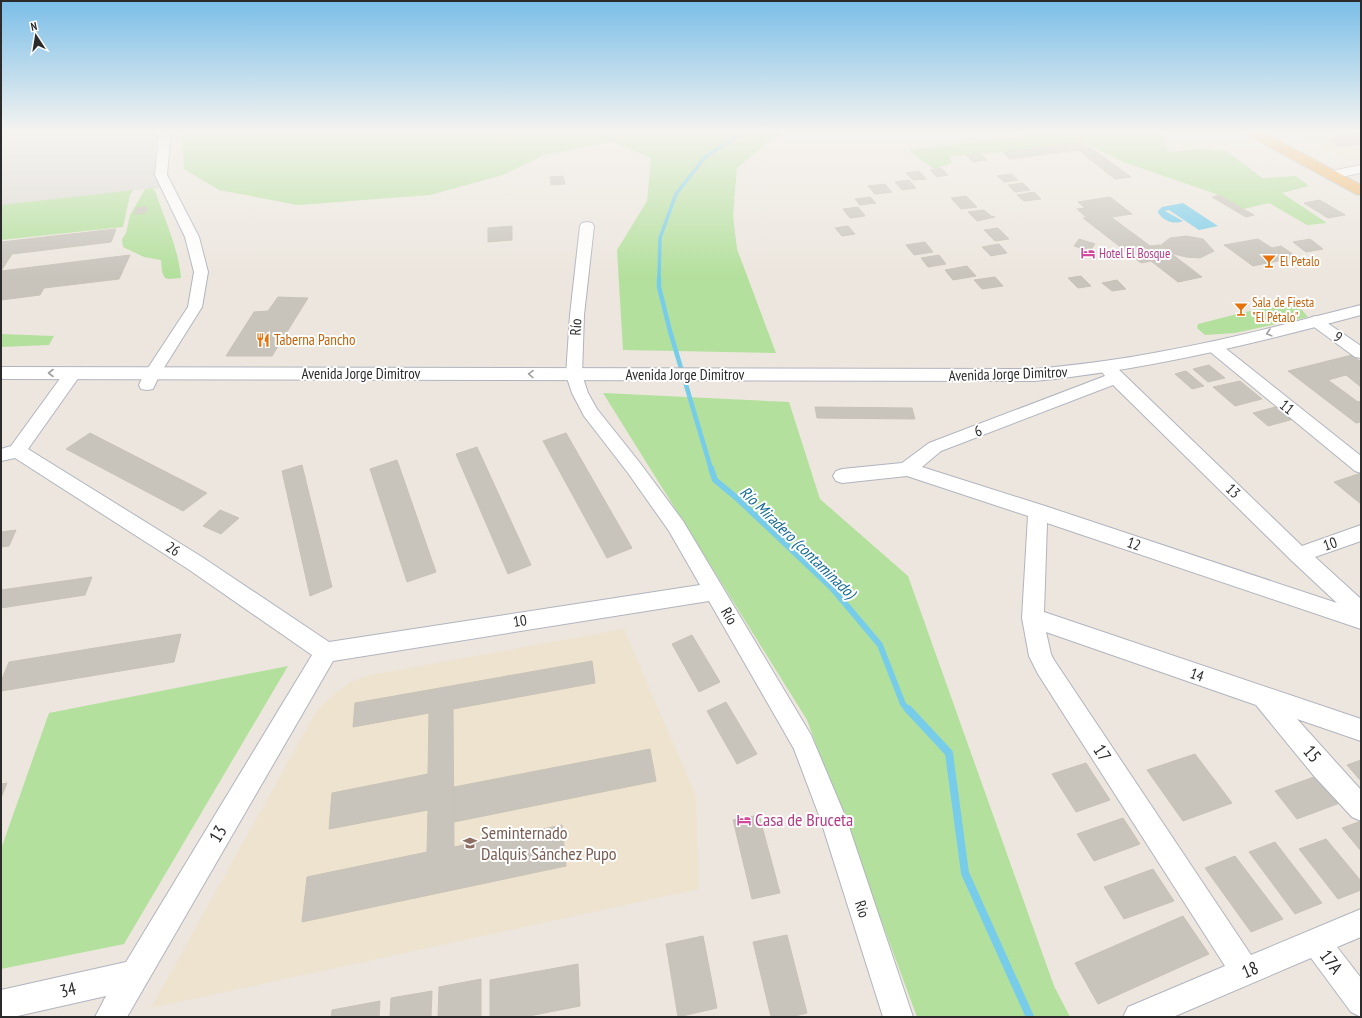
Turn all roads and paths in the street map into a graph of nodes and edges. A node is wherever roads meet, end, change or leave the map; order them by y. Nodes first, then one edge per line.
1 (163, 180) edge
2 (1339, 180) edge
3 (1361, 191) edge
4 (587, 226) dead end
5 (1361, 310) edge
6 (1315, 321) junction
7 (1361, 323) edge
8 (1330, 331) junction
9 (1219, 352) junction
10 (1361, 353) edge
11 (1, 373) edge
12 (1112, 373) junction
13 (68, 379) junction
14 (150, 380) junction
15 (576, 381) junction
16 (1, 385) edge
17 (9, 453) edge
18 (1361, 466) edge
19 (907, 469) junction
20 (842, 476) dead end
21 (1038, 511) junction
22 (1361, 533) edge
23 (1299, 554) junction
24 (715, 591) junction
25 (1361, 612) edge
26 (1033, 618) junction
27 (1361, 620) edge
28 (326, 652) junction
29 (1265, 698) junction
30 (1361, 730) edge
31 (1361, 808) edge
32 (1361, 923) edge
33 (1316, 942) junction
34 (1246, 972) junction
35 (134, 975) junction
36 (1361, 1002) edge
37 (1, 1005) edge
38 (110, 1017) edge
39 (898, 1017) edge
40 (1138, 1017) edge

1 - 14 street
2 - 3 highway
4 - 15 street, Río
5 - 6 main road, Avenida Jorge Dimitrov
6 - 8 street, 9
6 -> 9 main road, Avenida Jorge Dimitrov
7 - 8 main road, Avenida Jorge Dimitrov
8 - 9 main road, Avenida Jorge Dimitrov
8 - 10 street, 9
9 - 12 main road, Avenida Jorge Dimitrov
9 - 18 street, 11
13 -> 11 main road, Avenida Jorge Dimitrov
12 - 15 main road, Avenida Jorge Dimitrov
12 - 19 street, 6
12 - 23 street, 13
13 - 14 main road, Avenida Jorge Dimitrov
13 - 16 main road, Avenida Jorge Dimitrov
13 - 17 street
14 - 15 main road, Avenida Jorge Dimitrov
15 - 24 street, Río
17 - 28 street, 26
19 - 20 street
19 - 21 street, 12
21 - 26 street, 17
21 - 27 street, 12
22 - 23 street, 10
23 - 25 street, 13
24 - 28 street, 10
24 - 39 street, Río
26 - 29 street, 14
26 - 34 street, 17
28 - 35 street, 13
29 - 30 street, 14
29 - 31 street, 15
32 - 33 street, 18
33 - 34 street, 18
33 - 36 street, 17A
34 - 40 street, 18
35 - 37 street, 34
35 - 38 street, 13

